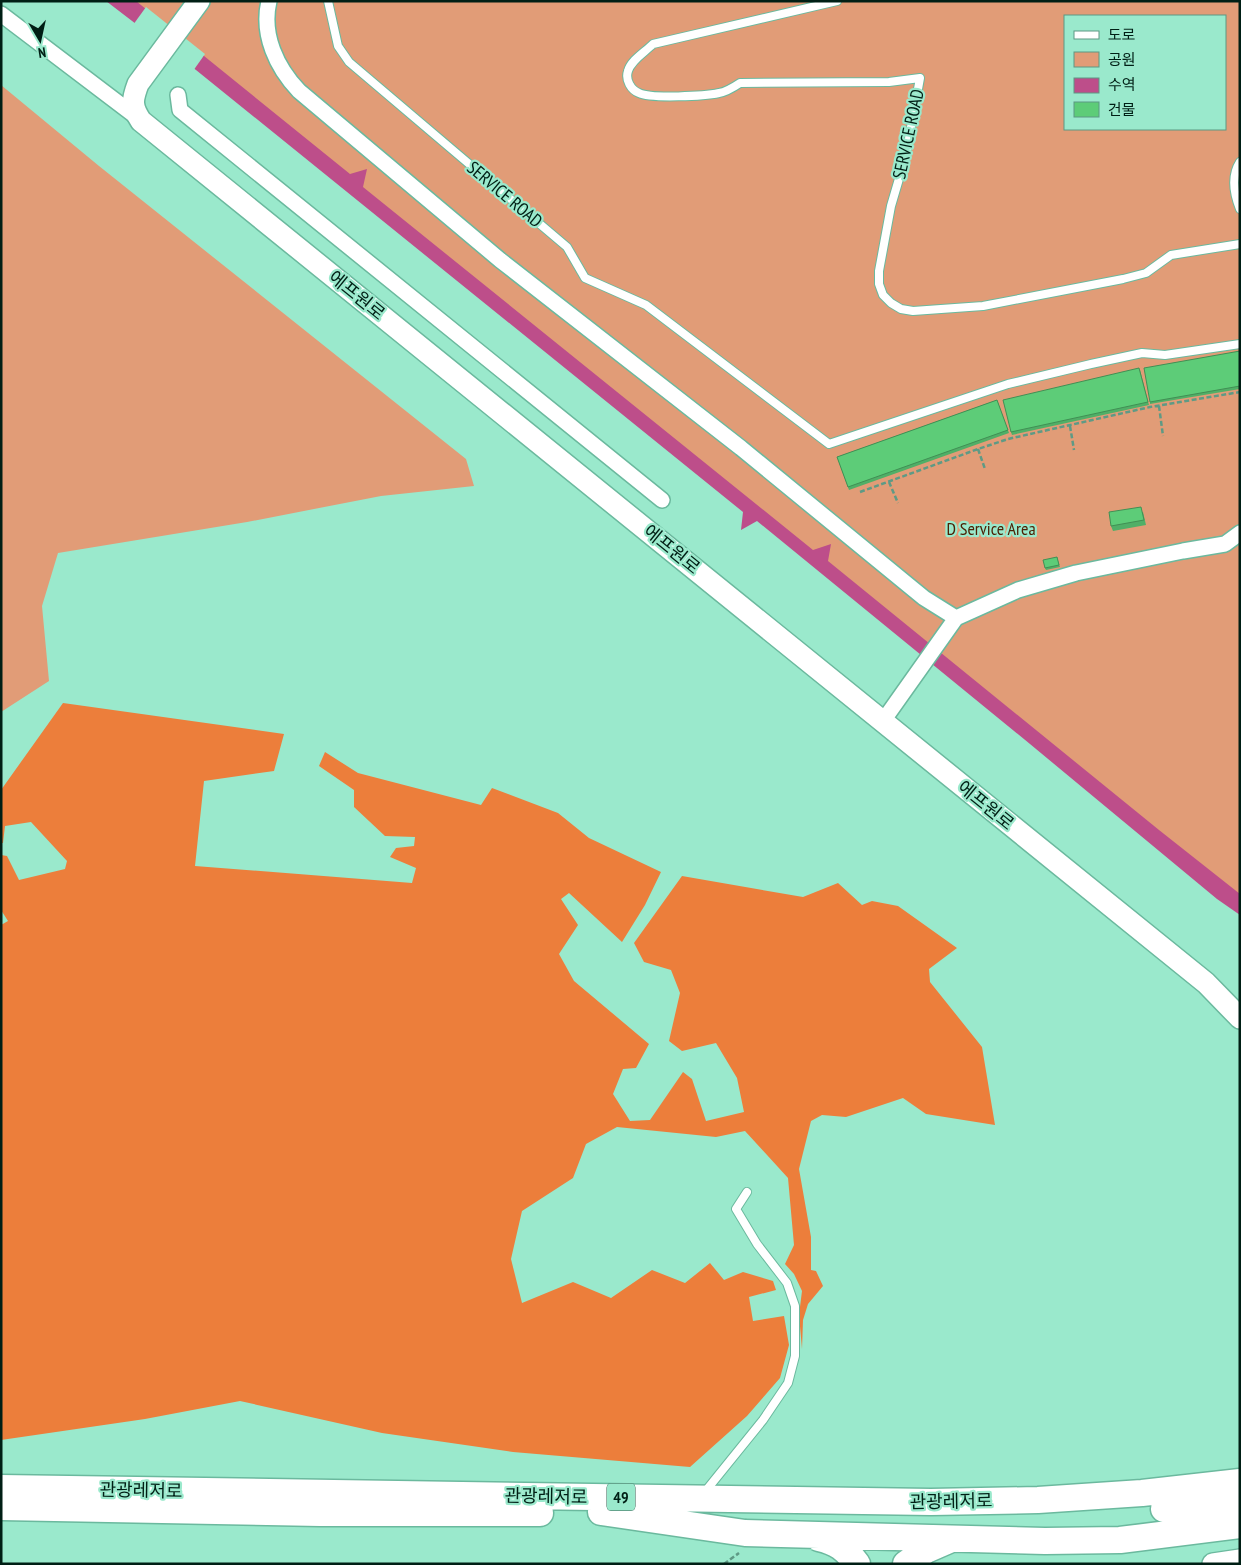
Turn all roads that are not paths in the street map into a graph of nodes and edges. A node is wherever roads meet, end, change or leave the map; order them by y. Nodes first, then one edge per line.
1 (269, 1) edge
2 (328, 1) edge
3 (838, 1) edge
4 (196, 6) edge
5 (1, 14) edge
6 (178, 94) dead end
7 (141, 121) junction
8 (1240, 162) edge
9 (1240, 209) edge
10 (1240, 244) edge
11 (1240, 344) edge
12 (662, 500) dead end
13 (1240, 533) edge
14 (956, 618) junction
15 (883, 721) junction
16 (1240, 1018) edge
17 (747, 1192) dead end
18 (1240, 1470) edge
19 (1240, 1482) edge
20 (1, 1488) edge
21 (699, 1499) junction
22 (1240, 1500) edge
23 (784, 1501) junction
24 (1, 1507) edge
25 (601, 1512) junction
26 (1240, 1525) edge
27 (804, 1534) junction
28 (954, 1538) junction
29 (1240, 1560) edge
30 (857, 1564) edge
31 (906, 1564) edge
32 (1213, 1564) edge

1 - 14 street
2 - 11 lane, SERVICE ROAD
3 - 10 lane, SERVICE ROAD
4 - 7 street
5 - 7 street
6 - 12 street
7 - 15 street, 에프원로
8 - 9 lane
13 - 14 street
14 - 15 street
15 - 16 street, 에프원로
17 - 21 lane
18 - 23 highway
19 - 23 highway, 관광레저로 / 49
20 - 21 highway, 관광레저로 / 49
21 - 23 highway, 관광레저로 / 49
22 - 25 highway, 관광레저로 / 49
24 - 25 highway, 관광레저로 / 49
25 - 27 highway
26 - 28 highway
27 - 28 highway
27 - 30 highway
28 - 31 highway
29 - 32 street

